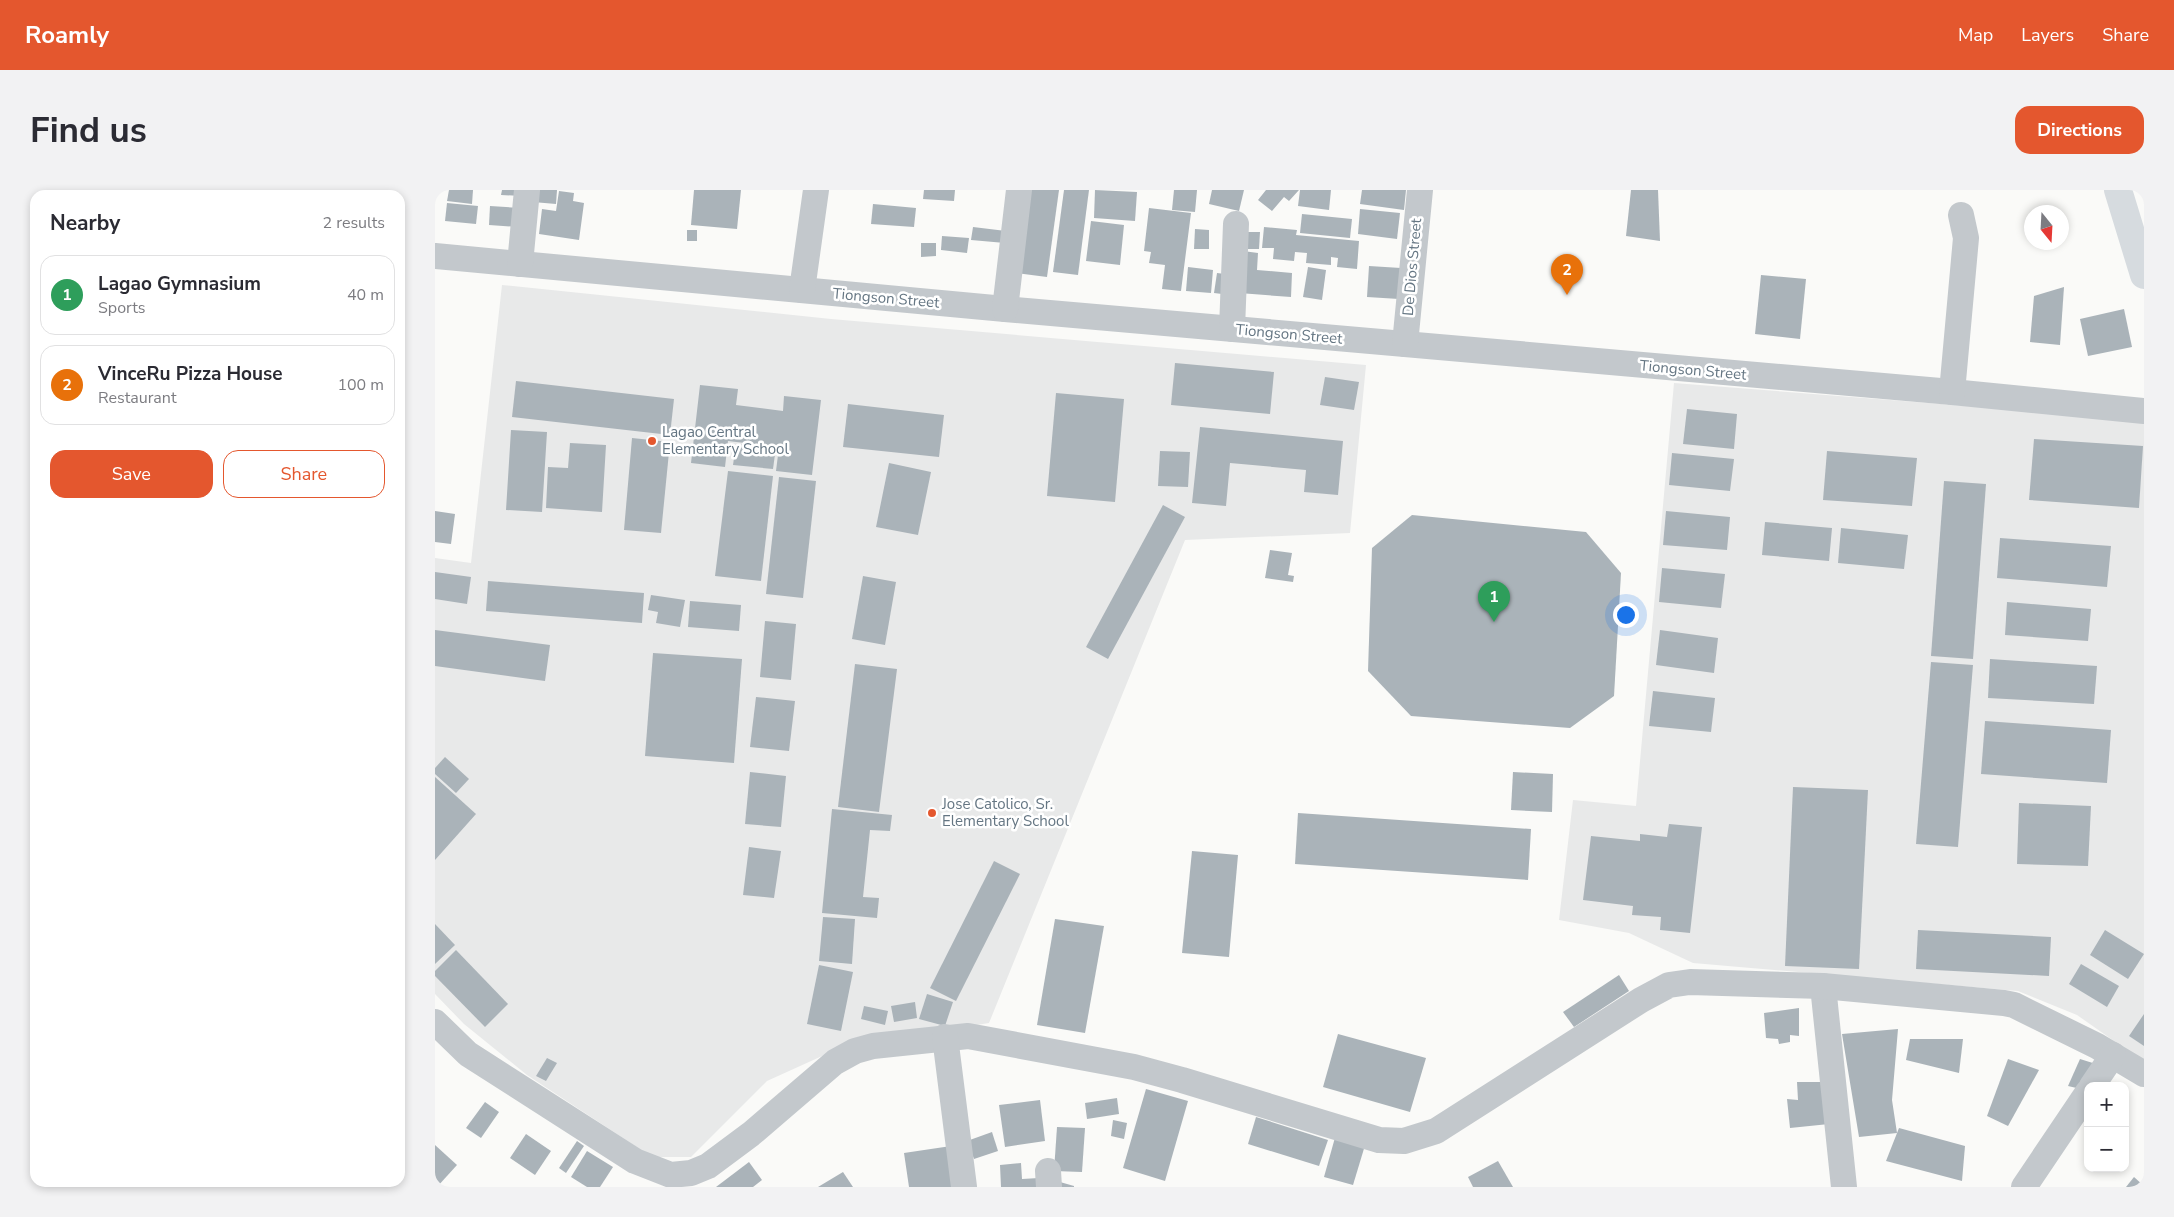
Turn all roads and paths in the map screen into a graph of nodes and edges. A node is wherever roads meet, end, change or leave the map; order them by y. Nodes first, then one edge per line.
1 (527, 190) edge
2 (817, 190) edge
3 (1019, 190) edge
4 (1420, 190) edge
5 (2118, 190) edge
6 (1961, 215) dead end
7 (1236, 224) dead end
8 (435, 256) edge
9 (520, 264) junction
10 (2144, 275) edge
11 (802, 290) junction
12 (1005, 309) junction
13 (1232, 329) junction
14 (1405, 344) junction
15 (1952, 392) junction
16 (2144, 411) edge
17 (1823, 986) junction
18 (435, 1022) edge
19 (945, 1037) junction
20 (2113, 1055) junction
21 (2144, 1074) edge
22 (2095, 1082) edge
23 (2084, 1098) edge
24 (964, 1187) edge
25 (1844, 1187) edge
26 (2024, 1187) edge

1 - 9 street
2 - 11 street
3 - 12 street
4 - 14 street, De Dios Street
5 - 10 main road
6 - 15 street
7 - 13 street
8 - 9 street, Tiongson Street
9 - 11 street, Tiongson Street
11 - 12 street, Tiongson Street
12 - 13 street, Tiongson Street
13 - 14 street, Tiongson Street
14 - 15 street, Tiongson Street
15 - 16 street, Tiongson Street
17 - 19 street
17 - 20 street
17 - 25 street
18 - 19 street
19 - 24 street
20 - 21 street
20 - 22 street
23 - 26 street

